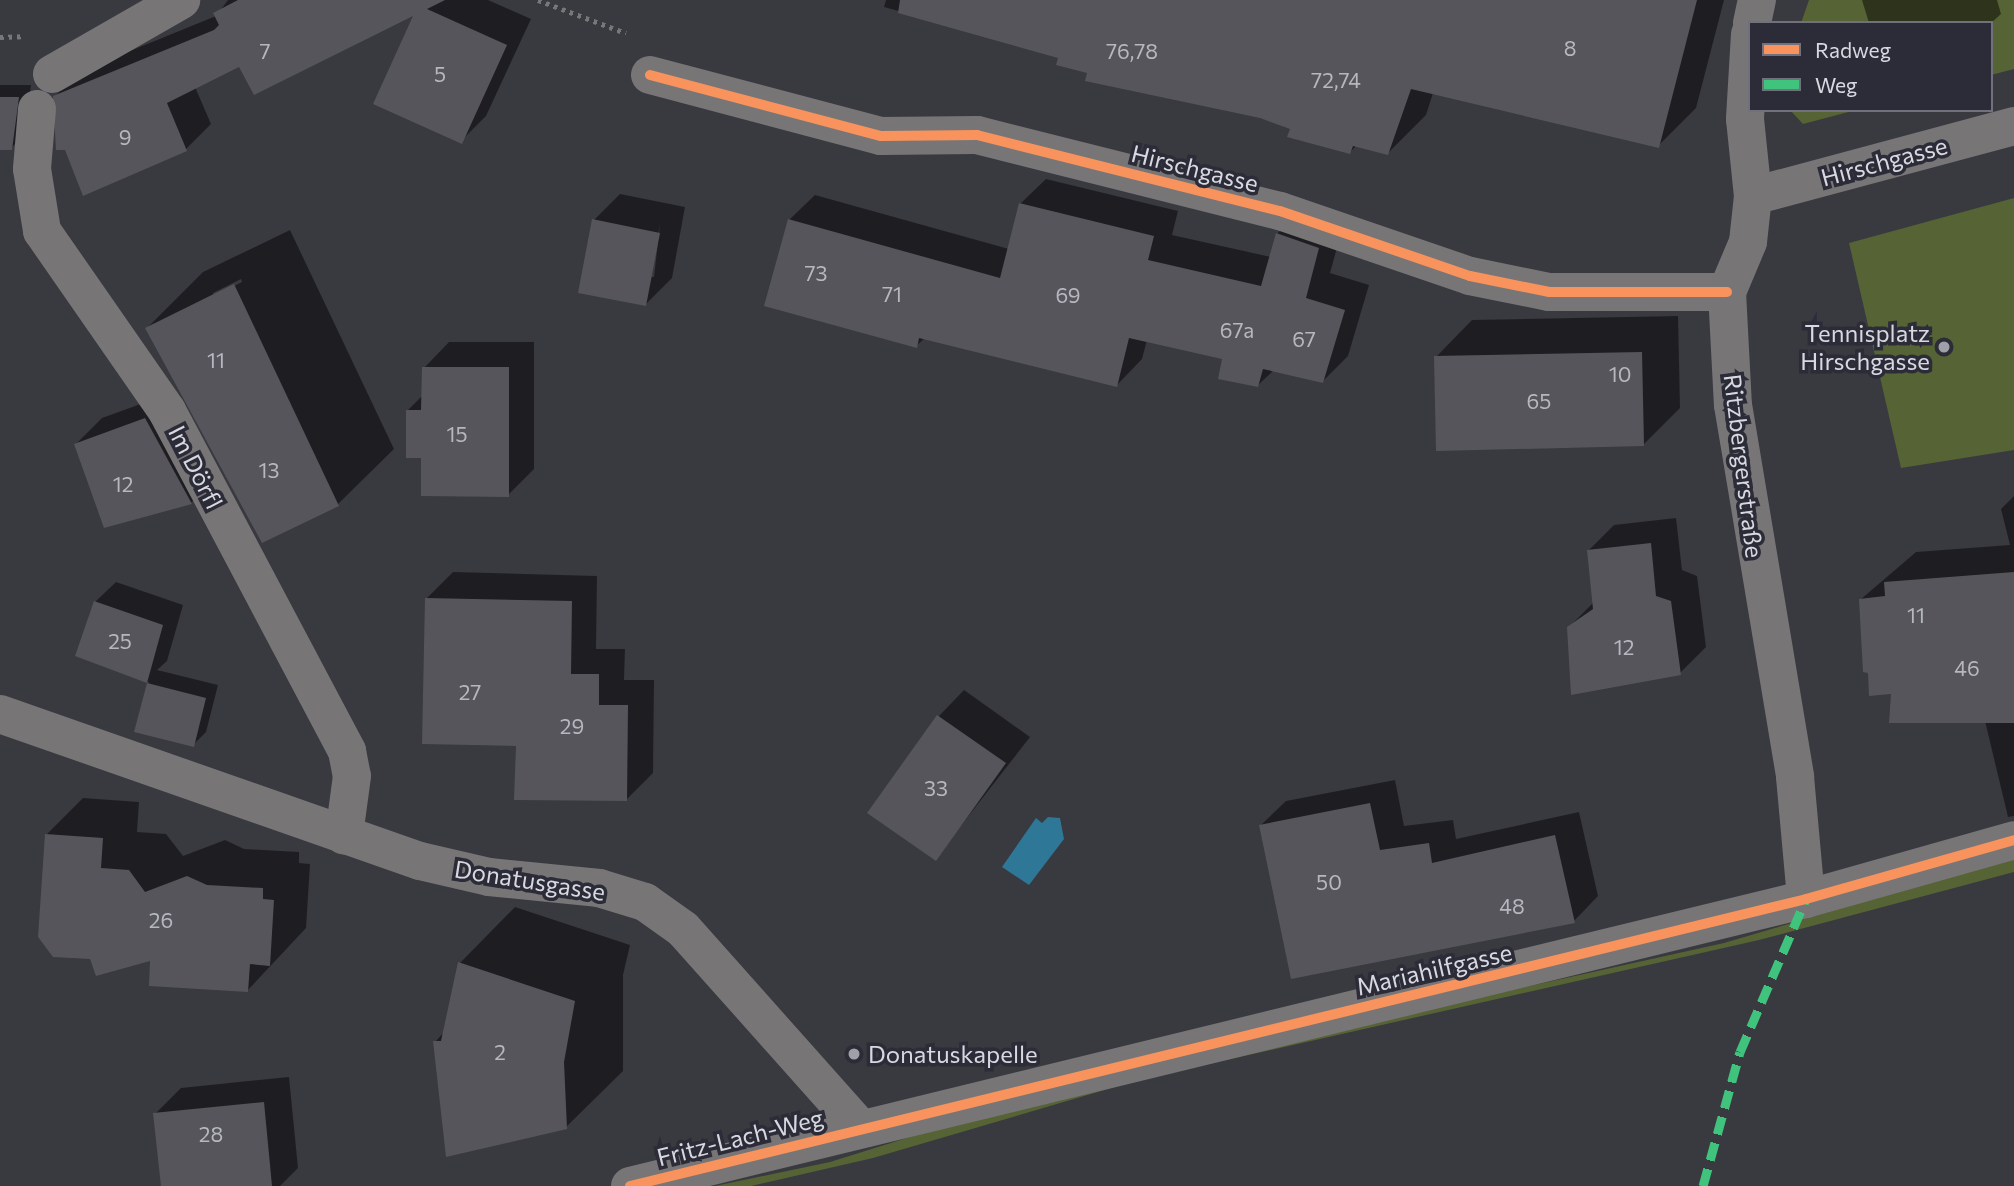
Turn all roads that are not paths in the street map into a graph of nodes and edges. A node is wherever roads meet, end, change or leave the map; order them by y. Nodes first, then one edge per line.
1 (181, 0) edge
2 (1757, 0) edge
3 (1752, 21) edge
4 (1748, 68) edge
5 (52, 74) dead end
6 (650, 75) dead end
7 (37, 109) dead end
8 (2014, 126) edge
9 (1754, 196) junction
10 (1727, 292) junction
11 (0, 714) edge
12 (344, 835) junction
13 (2014, 840) edge
14 (1806, 899) junction
15 (860, 1128) junction
16 (630, 1186) edge

1 - 5 street
2 - 3 street
4 - 9 street, Ritzbergerstraße
6 - 10 street, Hirschgasse
7 - 12 street, Im Dörfl
8 - 9 street, Hirschgasse
9 - 10 street, Ritzbergerstraße
10 - 14 street, Ritzbergerstraße
11 - 12 street, Donatusgasse
12 - 15 street, Donatusgasse
13 - 14 street, Mariahilfgasse
14 - 15 street, Mariahilfgasse
15 - 16 street, Fritz-Lach-Weg

